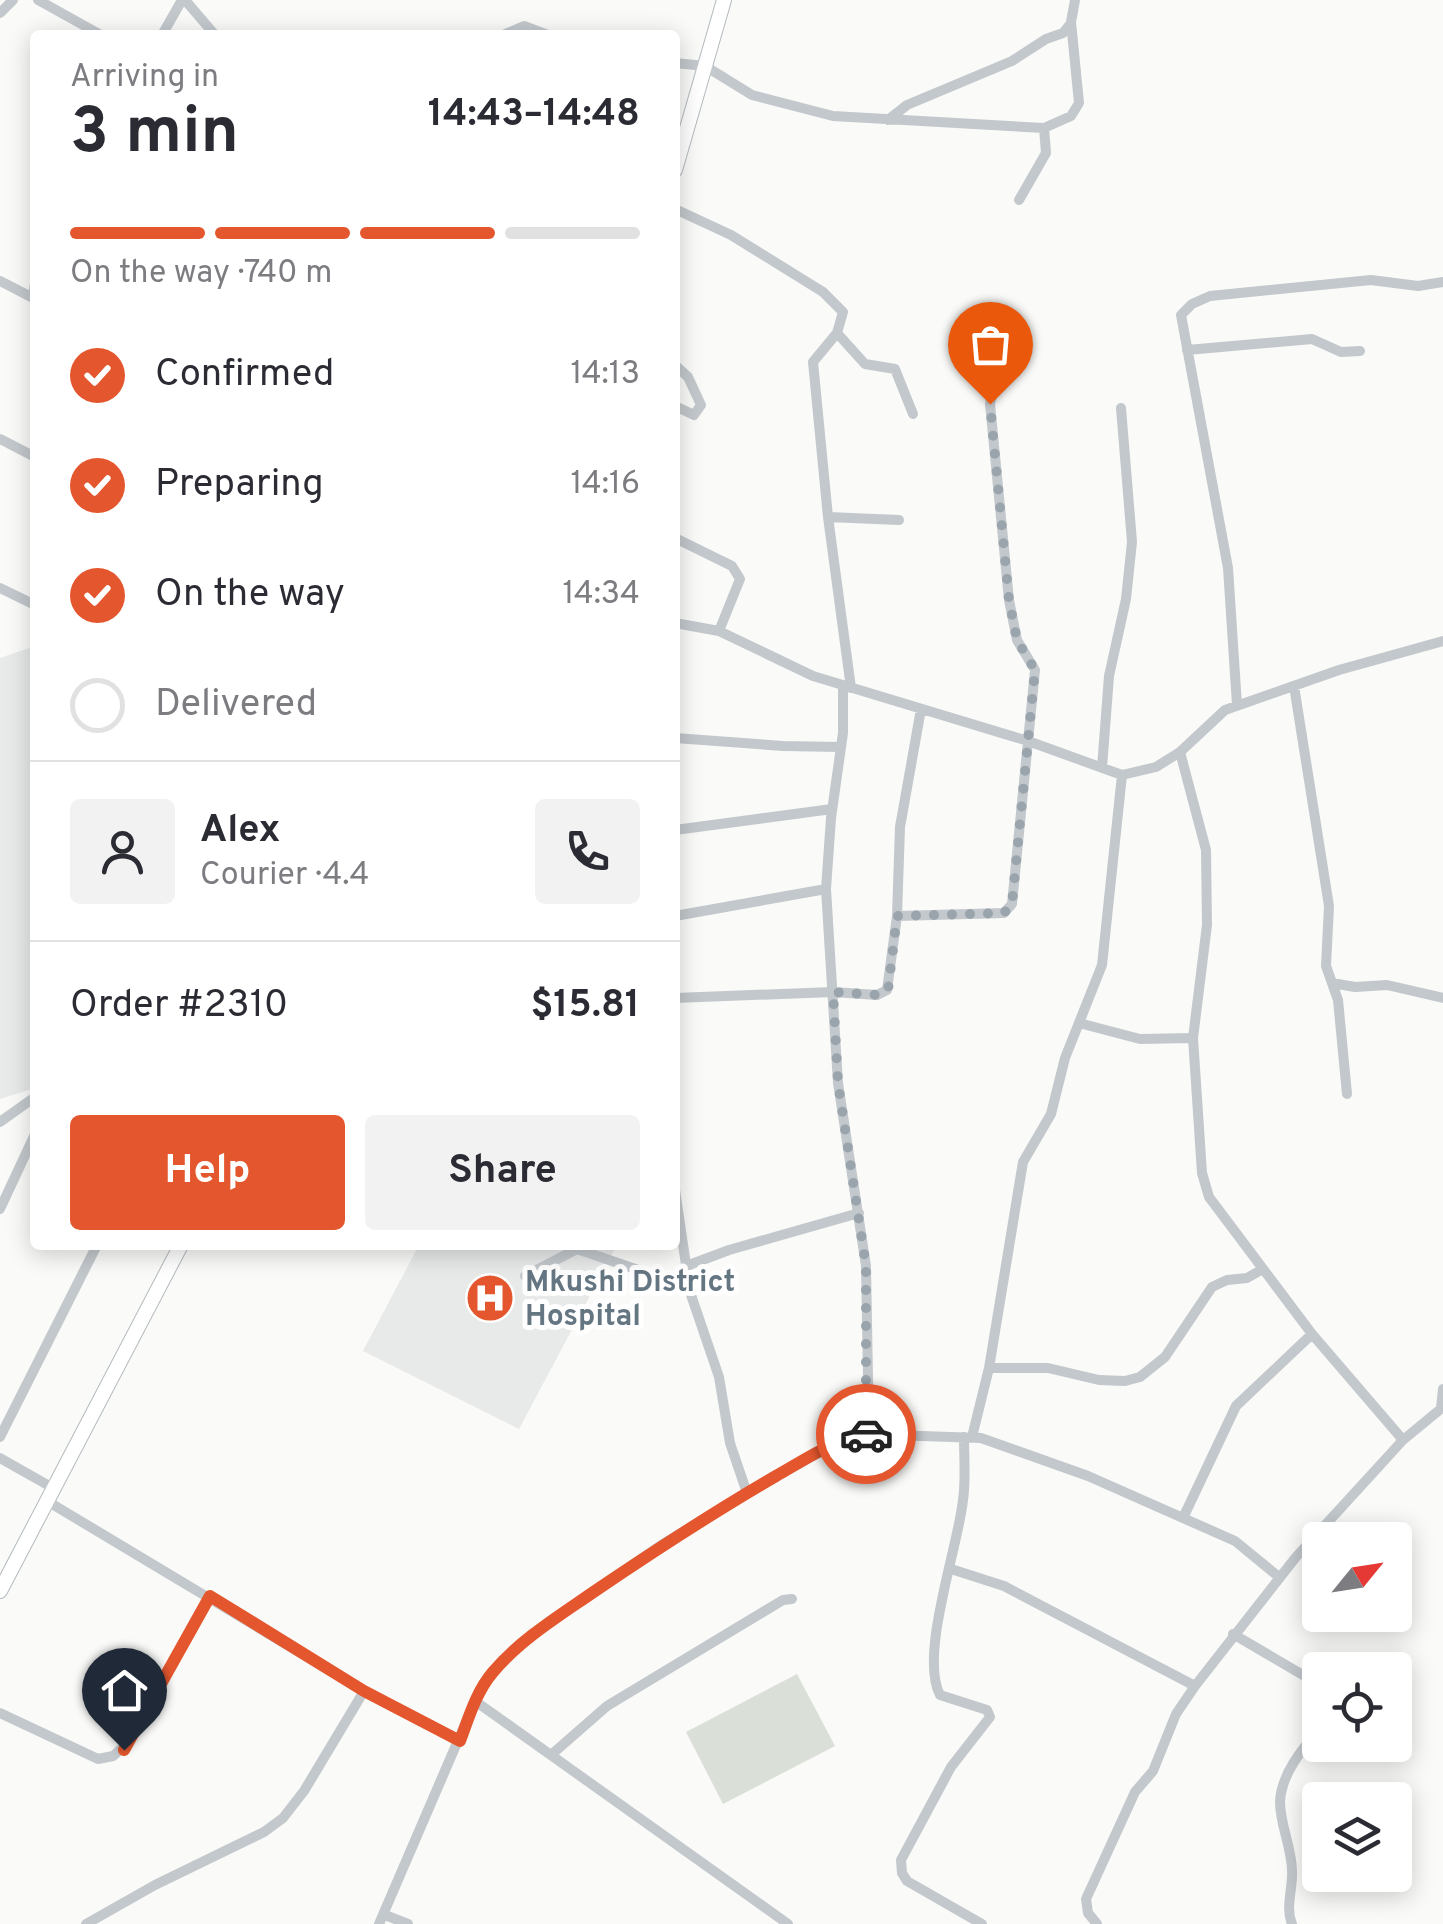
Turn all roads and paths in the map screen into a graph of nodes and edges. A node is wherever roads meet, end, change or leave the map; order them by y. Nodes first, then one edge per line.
1 (13, 0) edge
2 (38, 0) edge
3 (184, 0) edge
4 (724, 0) edge
5 (1075, 0) edge
6 (0, 13) edge
7 (1071, 22) junction
8 (92, 30) edge
9 (165, 30) edge
10 (211, 30) edge
11 (680, 63) edge
12 (705, 66) junction
13 (888, 120) junction
14 (1044, 128) junction
15 (680, 153) edge
16 (1019, 200) dead end
17 (680, 211) edge
18 (0, 281) edge
19 (1443, 282) edge
20 (30, 297) edge
21 (837, 332) junction
22 (1187, 350) junction
23 (1360, 351) dead end
24 (999, 362) dead end
25 (680, 370) edge
26 (1121, 408) dead end
27 (680, 409) edge
28 (913, 414) dead end
29 (0, 439) edge
30 (30, 454) edge
31 (828, 517) junction
32 (899, 520) dead end
33 (680, 540) edge
34 (0, 588) edge
35 (30, 602) edge
36 (680, 624) edge
37 (719, 631) junction
38 (1443, 641) edge
39 (1294, 686) junction
40 (847, 687) junction
41 (1238, 705) junction
42 (922, 709) junction
43 (680, 738) edge
44 (1028, 740) junction
45 (841, 747) junction
46 (1180, 752) junction
47 (1102, 768) junction
48 (1122, 775) junction
49 (832, 809) junction
50 (680, 829) edge
51 (826, 889) junction
52 (680, 915) edge
53 (897, 916) junction
54 (1332, 983) junction
55 (833, 992) junction
56 (680, 998) edge
57 (1443, 998) edge
58 (1078, 1023) junction
59 (1192, 1038) junction
60 (1348, 1094) dead end
61 (30, 1101) edge
62 (0, 1122) edge
63 (30, 1145) edge
64 (0, 1209) edge
65 (859, 1213) junction
66 (680, 1236) edge
67 (94, 1250) edge
68 (178, 1250) edge
69 (575, 1250) edge
70 (580, 1250) edge
71 (689, 1265) junction
72 (1263, 1268) junction
73 (524, 1276) dead end
74 (690, 1292) junction
75 (1312, 1334) junction
76 (989, 1368) junction
77 (1443, 1389) edge
78 (1442, 1407) edge
79 (869, 1434) junction
80 (0, 1437) edge
81 (968, 1437) junction
82 (1403, 1440) junction
83 (0, 1458) edge
84 (747, 1492) junction
85 (50, 1494) junction
86 (1184, 1518) junction
87 (950, 1569) junction
88 (1279, 1577) junction
89 (0, 1591) edge
90 (210, 1596) junction
91 (792, 1599) dead end
92 (1233, 1634) junction
93 (1302, 1674) edge
94 (1195, 1686) junction
95 (364, 1691) junction
96 (474, 1701) junction
97 (0, 1713) edge
98 (460, 1741) junction
99 (1302, 1751) edge
100 (551, 1755) junction
101 (382, 1919) edge
102 (86, 1924) edge
103 (408, 1924) edge
104 (788, 1924) edge
105 (982, 1924) edge
106 (1096, 1924) edge
107 (1292, 1924) edge

1 - 6 street
2 - 8 street
3 - 9 street
3 - 10 street
4 - 12 street
5 - 7 street
7 - 13 street
7 - 14 street
11 - 12 street
12 - 13 street
12 - 15 street
13 - 14 street
14 - 16 street
17 - 21 street
18 - 20 street
19 - 22 street
21 - 28 street
21 - 31 street
22 - 23 street
22 - 41 street
24 - 44 street
25 - 27 street
26 - 47 street
29 - 30 street
31 - 32 street
31 - 40 street
33 - 37 street
34 - 35 street
36 - 37 street
37 - 40 street
38 - 39 street
39 - 41 street
39 - 54 street
40 - 42 street
40 - 45 street
41 - 46 street
42 - 44 street
42 - 53 street
43 - 45 street
44 - 47 street
44 - 53 street
45 - 49 street
46 - 48 street
46 - 59 street
47 - 48 street
48 - 58 street
49 - 50 street
49 - 51 street
51 - 52 street
51 - 55 street
53 - 55 street
54 - 57 street
54 - 60 street
55 - 56 street
55 - 65 street
58 - 59 street
58 - 76 street
59 - 72 street
61 - 62 street
63 - 64 street
65 - 71 street
65 - 79 street
66 - 71 street
67 - 80 street
68 - 85 street
69 - 73 street
70 - 74 street
71 - 74 street
72 - 75 street
72 - 76 street
74 - 84 street
75 - 82 street
75 - 86 street
76 - 81 street
77 - 78 street
78 - 82 street
79 - 81 street
79 - 84 street
81 - 86 street
81 - 87 street
82 - 88 street
83 - 85 street
84 - 96 street
85 - 89 street
85 - 90 street
86 - 88 street
87 - 94 street
87 - 105 street
88 - 92 street
90 - 95 street
90 - 97 street
91 - 100 street
92 - 93 street
92 - 94 street
94 - 106 street
95 - 98 street
95 - 102 street
96 - 98 street
96 - 100 street
98 - 101 street
99 - 107 street
100 - 104 street
101 - 103 street

